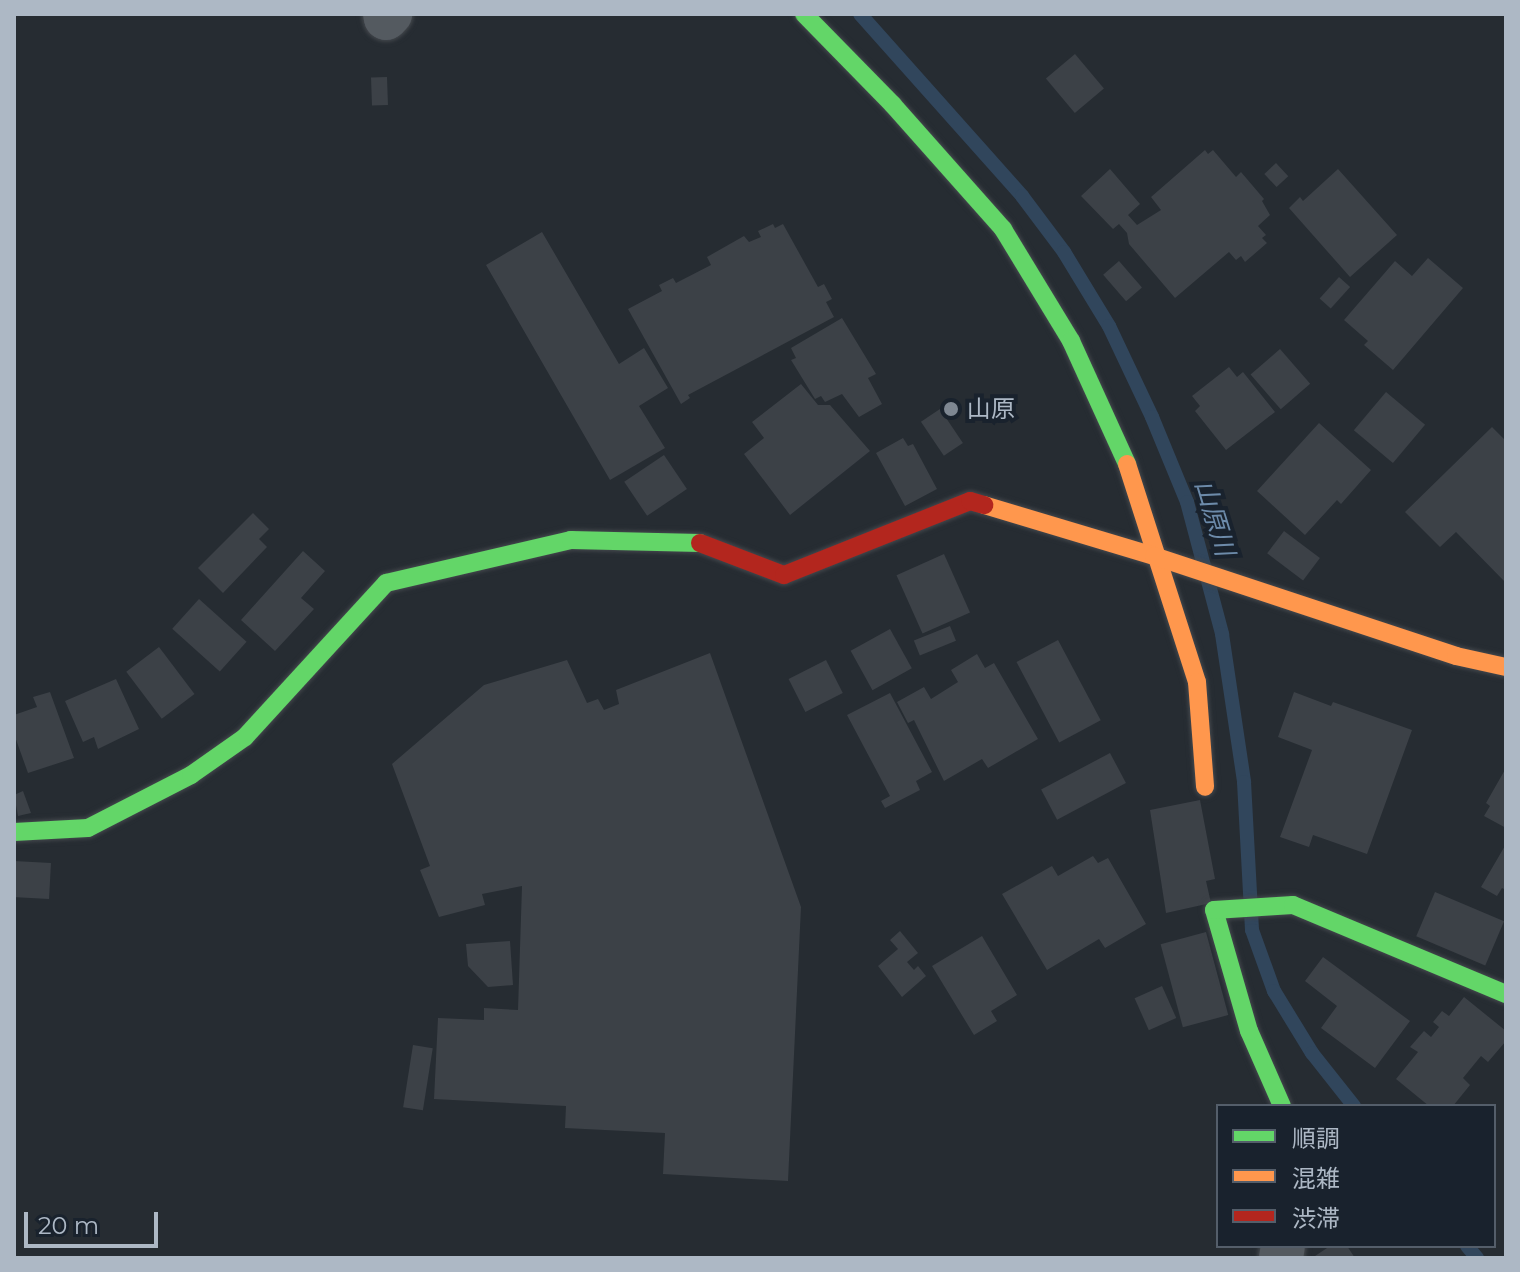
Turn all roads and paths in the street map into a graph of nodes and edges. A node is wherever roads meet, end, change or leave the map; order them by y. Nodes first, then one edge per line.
1 (804, 14) edge
2 (1154, 556) junction
3 (1506, 667) edge
4 (1205, 787) dead end
5 (14, 832) edge
6 (1506, 994) edge
7 (1281, 1104) edge

1 - 2 street
2 - 3 street
2 - 4 street
2 - 5 street
6 - 7 street

